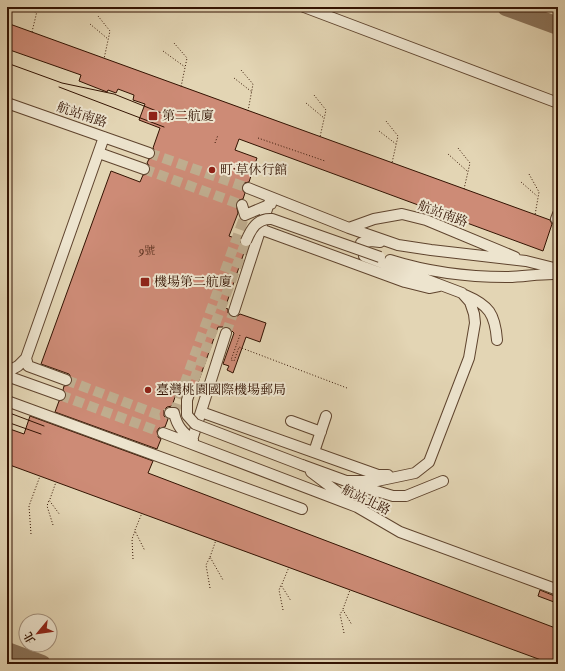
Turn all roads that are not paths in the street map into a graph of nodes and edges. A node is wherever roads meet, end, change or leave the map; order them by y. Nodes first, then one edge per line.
1 (304, 7) edge
2 (7, 103) edge
3 (558, 103) edge
4 (104, 137) junction
5 (99, 153) junction
6 (149, 153) tunnel mouth
7 (144, 169) tunnel mouth
8 (248, 188) tunnel mouth
9 (269, 204) junction
10 (242, 205) tunnel mouth
11 (291, 205) junction
12 (349, 228) junction
13 (260, 229) junction
14 (246, 241) tunnel mouth
15 (362, 243) dead end
16 (398, 244) junction
17 (380, 260) junction
18 (526, 261) junction
19 (558, 269) edge
20 (558, 274) edge
21 (443, 286) junction
22 (462, 293) junction
23 (234, 311) tunnel mouth
24 (226, 333) tunnel mouth
25 (497, 340) dead end
26 (26, 358) junction
27 (7, 372) edge
28 (7, 376) edge
29 (66, 380) tunnel mouth
30 (189, 394) tunnel mouth
31 (60, 395) tunnel mouth
32 (7, 401) edge
33 (201, 412) junction
34 (172, 413) dead end
35 (326, 416) dead end
36 (292, 421) dead end
37 (321, 432) junction
38 (163, 433) tunnel mouth
39 (192, 440) junction
40 (204, 448) junction
41 (314, 452) junction
42 (302, 465) junction
43 (401, 475) junction
44 (443, 481) dead end
45 (346, 482) junction
46 (357, 507) junction
47 (302, 509) dead end
48 (558, 590) edge

1 - 3 street
2 - 4 street, 航站南路
4 - 5 street
4 - 6 street, 航站南路
5 - 7 street
5 - 26 street
8 - 11 street, 航站南路
9 - 10 street
9 - 11 street
9 - 13 street
11 - 12 street, 航站南路
12 - 16 street, 航站南路
12 - 18 street, 航站南路
13 - 21 street
13 - 23 street
14 - 17 street, bridge
15 - 16 street
16 - 18 street, 航站南路
17 - 20 street
17 - 21 street
18 - 19 street, 航站南路
21 - 22 street
22 - 25 street
22 - 43 street
24 - 33 street
26 - 27 street
26 - 29 street
28 - 31 street
30 - 42 street, bridge
32 - 47 street
33 - 39 street
33 - 41 street
34 - 39 street
35 - 37 street
36 - 37 street
37 - 41 street
38 - 40 street, 航站北路
39 - 40 street
40 - 46 street, 航站北路
41 - 43 street
42 - 45 street
42 - 46 street
43 - 45 street
44 - 45 street
46 - 48 street, 航站北路

